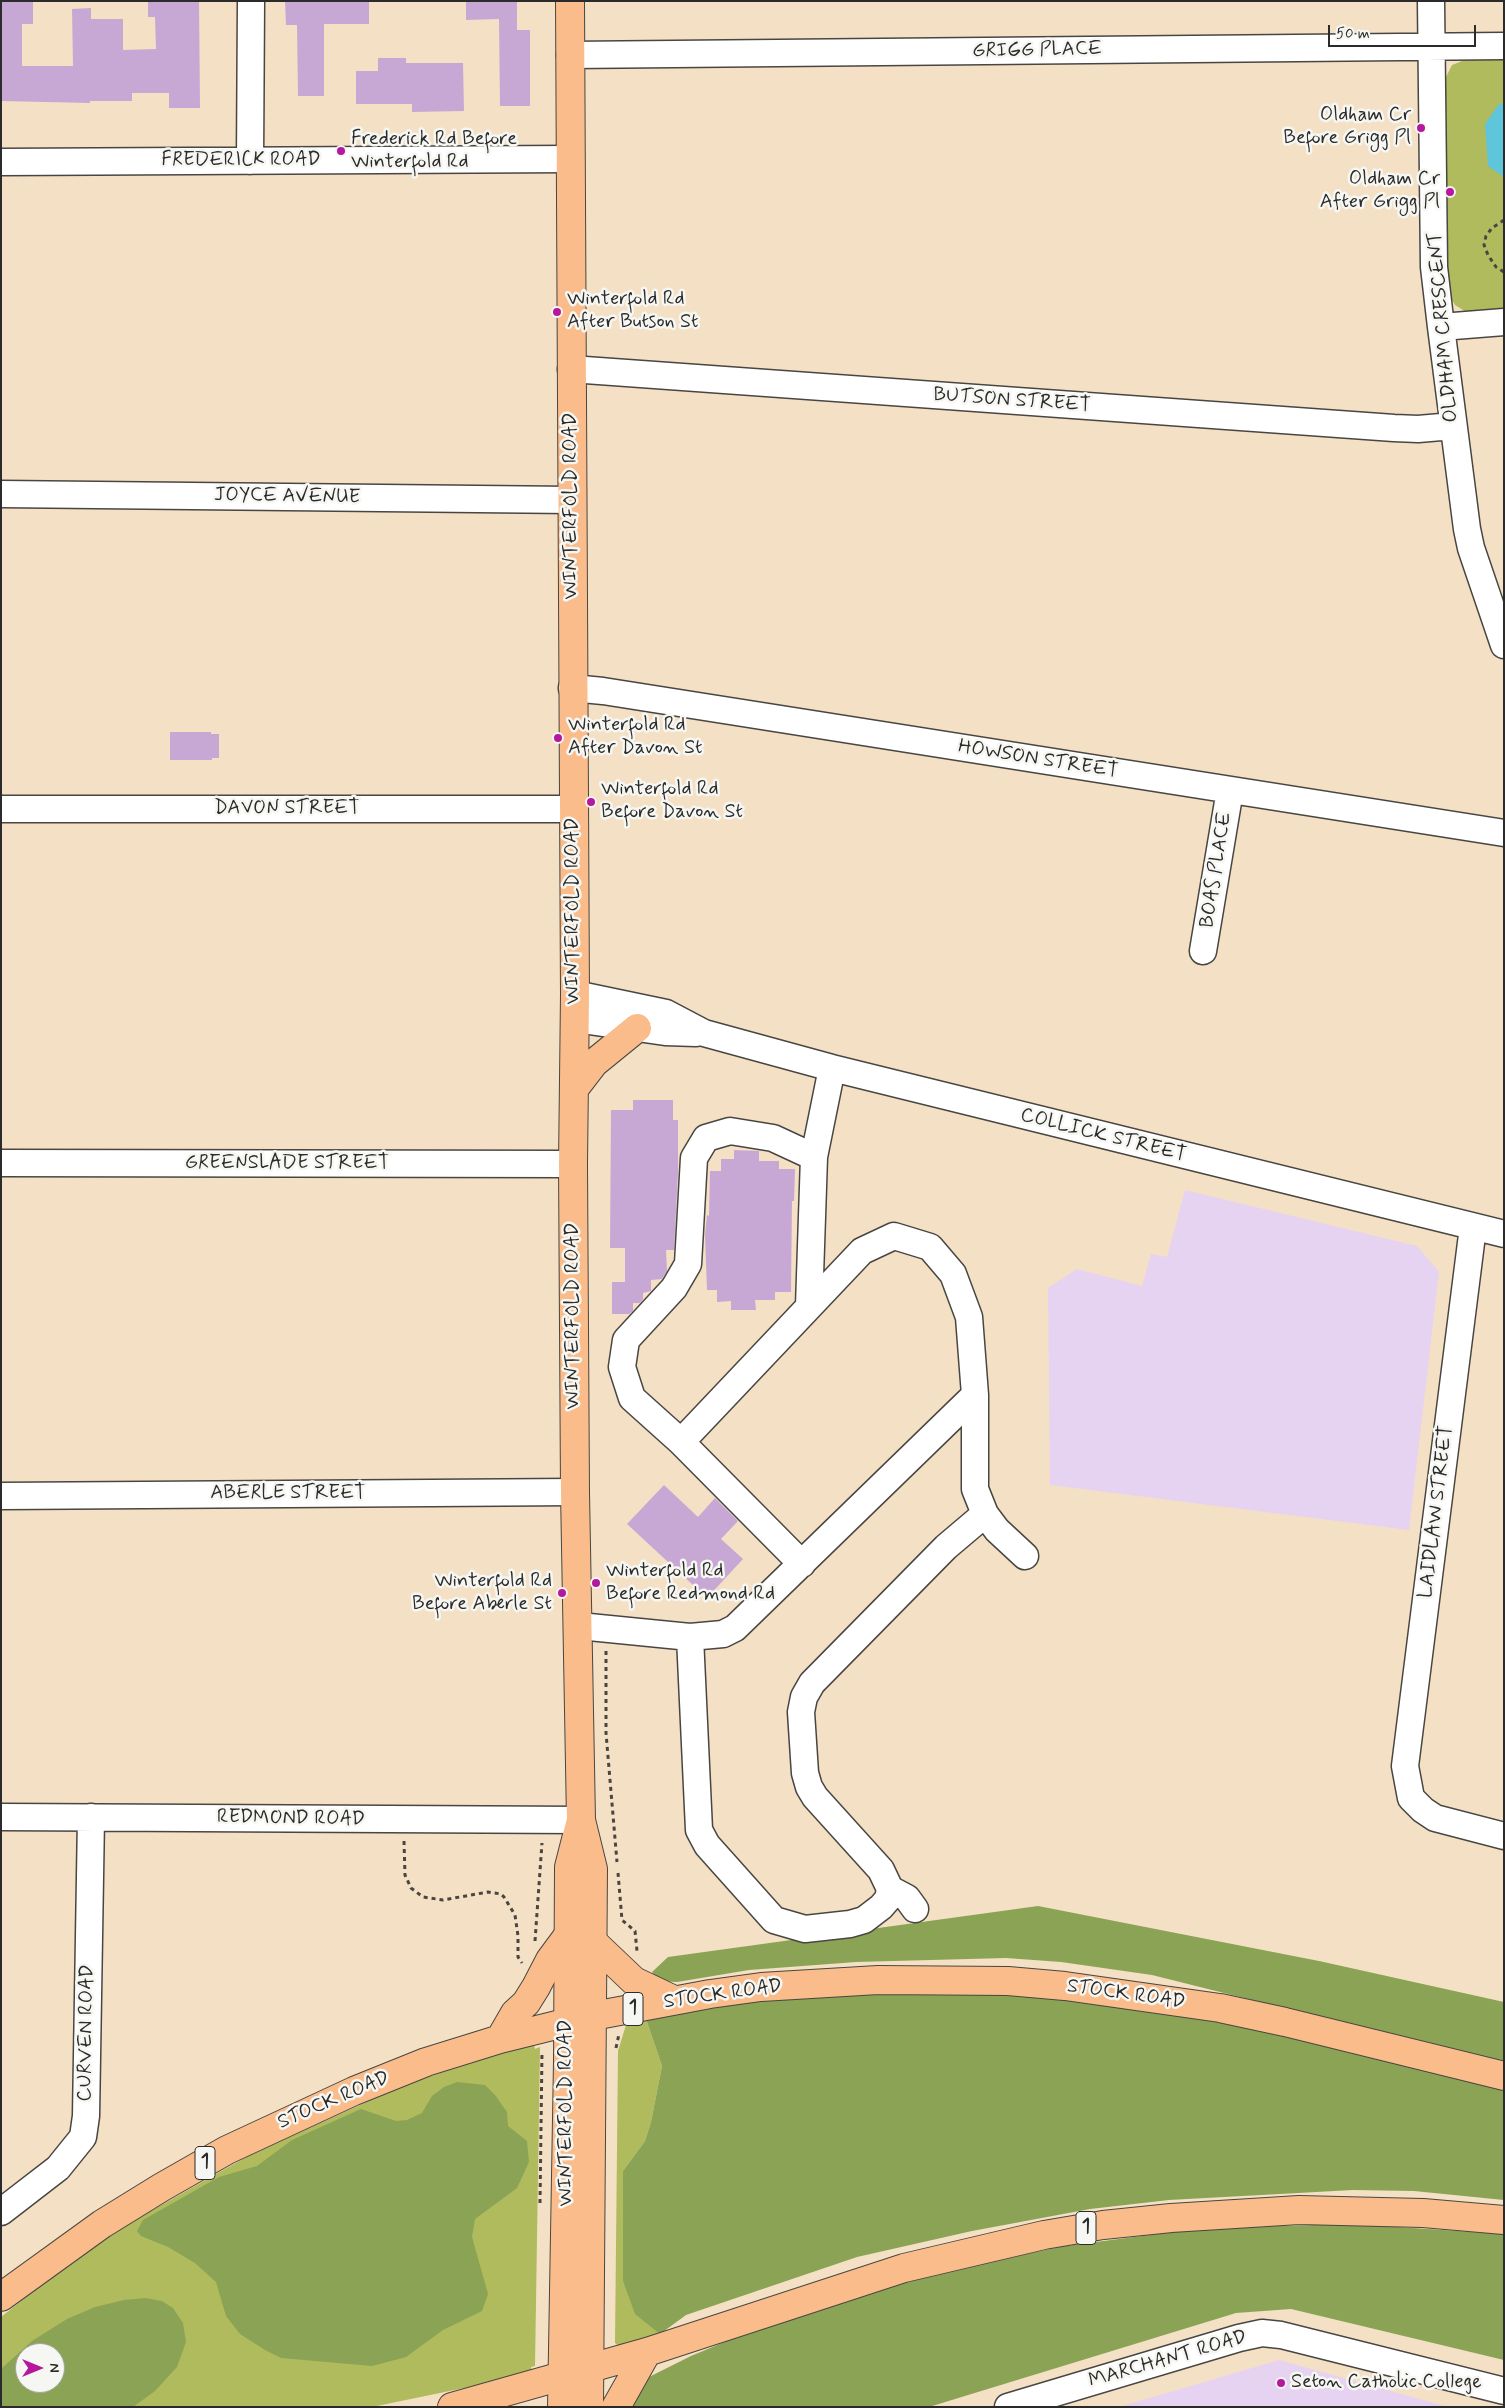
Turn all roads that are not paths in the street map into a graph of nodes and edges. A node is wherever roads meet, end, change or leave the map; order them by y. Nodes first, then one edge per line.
1 (250, 1) edge
2 (570, 1) edge
3 (1431, 1) edge
4 (1431, 46) junction
5 (1504, 46) edge
6 (570, 55) junction
7 (570, 159) junction
8 (250, 161) junction
9 (1, 162) edge
10 (1504, 322) edge
11 (1441, 327) junction
12 (571, 369) junction
13 (1453, 426) junction
14 (1, 494) edge
15 (572, 500) junction
16 (1504, 645) edge
17 (572, 688) junction
18 (1230, 790) junction
19 (1, 809) edge
20 (573, 809) junction
21 (1504, 833) edge
22 (1203, 951) dead end
23 (575, 1007) junction
24 (638, 1028) junction
25 (704, 1033) junction
26 (832, 1068) junction
27 (574, 1089) junction
28 (814, 1157) junction
29 (1, 1163) edge
30 (573, 1164) junction
31 (1473, 1227) junction
32 (1504, 1234) edge
33 (809, 1306) junction
34 (976, 1395) junction
35 (681, 1442) junction
36 (575, 1492) junction
37 (1, 1496) edge
38 (985, 1514) junction
39 (1025, 1556) dead end
40 (802, 1564) junction
41 (579, 1626) junction
42 (690, 1637) junction
43 (1, 1817) edge
44 (91, 1817) junction
45 (581, 1820) junction
46 (1504, 1836) edge
47 (890, 1889) junction
48 (915, 1909) dead end
49 (580, 1940) junction
50 (674, 2000) junction
51 (580, 2019) junction
52 (500, 2040) junction
53 (1504, 2076) edge
54 (1, 2212) edge
55 (1504, 2220) edge
56 (1, 2297) edge
57 (647, 2352) junction
58 (576, 2373) junction
59 (1504, 2391) edge
60 (508, 2401) edge
61 (452, 2407) edge
62 (562, 2407) edge
63 (589, 2407) edge
64 (616, 2407) edge
65 (1008, 2407) edge

1 - 8 street
2 - 6 main road, WINTERFOLD ROAD
3 - 4 street, OLDHAM CRESCENT
4 - 5 street, GRIGG PLACE
4 - 6 street, GRIGG PLACE
4 - 11 street, OLDHAM CRESCENT
6 - 7 main road, WINTERFOLD ROAD
7 - 8 street, FREDERICK ROAD
7 - 12 main road, WINTERFOLD ROAD
8 - 9 street, FREDERICK ROAD
10 - 11 street
11 - 13 street, OLDHAM CRESCENT
12 - 13 street, BUTSON STREET
12 - 15 main road, WINTERFOLD ROAD
13 - 16 street, OLDHAM CRESCENT
14 - 15 street, JOYCE AVENUE
15 - 17 main road, WINTERFOLD ROAD
17 - 18 street, HOWSON STREET
17 - 20 main road, WINTERFOLD ROAD
18 - 21 street, HOWSON STREET
18 - 22 street, BOAS PLACE
19 - 20 street, DAVON STREET
20 - 23 main road, WINTERFOLD ROAD
23 - 24 street, COLLICK STREET
23 - 25 street, COLLICK STREET
23 - 27 main road, WINTERFOLD ROAD
24 - 25 street, COLLICK STREET
24 - 27 main road
25 - 26 street, COLLICK STREET
26 - 28 street
26 - 31 street, COLLICK STREET
27 - 30 main road, WINTERFOLD ROAD
28 - 33 street
28 - 35 street
29 - 30 street, GREENSLADE STREET
30 - 36 main road, WINTERFOLD ROAD
31 - 32 street, COLLICK STREET
31 - 46 street, LAIDLAW STREET
33 - 34 street
33 - 35 street
34 - 38 street
34 - 40 street
35 - 40 street
36 - 37 street, ABERLE STREET
36 - 41 main road, WINTERFOLD ROAD
38 - 39 street
38 - 47 street
40 - 42 street
41 - 42 street
41 - 45 main road, WINTERFOLD ROAD
42 - 47 street
43 - 44 street, REDMOND ROAD
44 - 45 street, REDMOND ROAD
44 - 54 street, CURVEN ROAD
45 - 49 main road, WINTERFOLD ROAD
47 - 48 street
49 - 50 main road
49 - 51 main road, WINTERFOLD ROAD
49 - 52 main road
50 - 51 main road, STOCK ROAD / 1
50 - 53 main road, STOCK ROAD / 1
51 - 52 main road, STOCK ROAD / 1
51 - 58 main road, WINTERFOLD ROAD
52 - 56 main road, STOCK ROAD / 1
55 - 57 main road, 1
57 - 58 main road, 1
57 - 64 main road
58 - 60 main road, 1
58 - 62 main road, WINTERFOLD ROAD
58 - 63 main road, WINTERFOLD ROAD
59 - 65 street, MARCHANT ROAD
60 - 61 main road, 1

